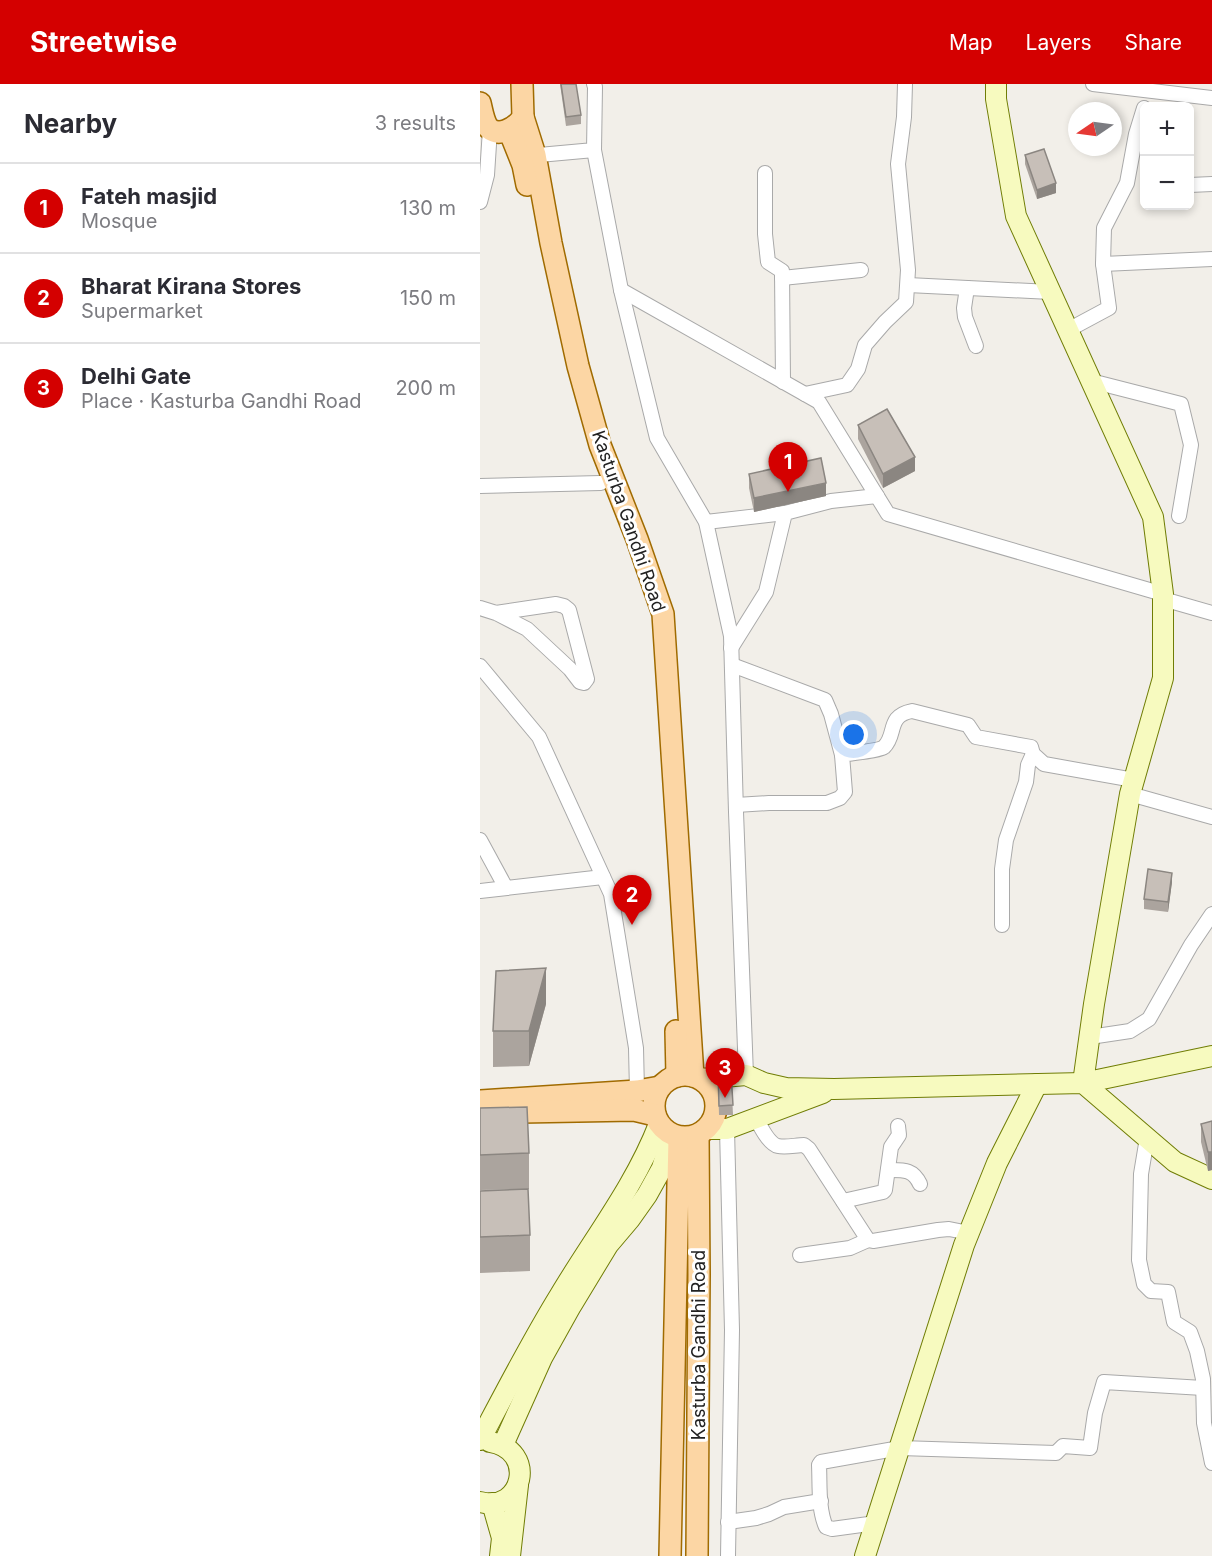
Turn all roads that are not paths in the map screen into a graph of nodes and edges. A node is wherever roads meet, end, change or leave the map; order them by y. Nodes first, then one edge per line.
1 (522, 84) edge
2 (905, 84) edge
3 (996, 84) edge
4 (1093, 84) edge
5 (598, 85) edge
6 (1152, 87) edge
7 (1212, 98) edge
8 (1147, 102) edge
9 (494, 118) edge
10 (1140, 122) edge
11 (594, 150) junction
12 (527, 156) junction
13 (765, 173) dead end
14 (1212, 184) edge
15 (1194, 185) edge
16 (480, 202) edge
17 (1212, 259) edge
18 (1103, 264) junction
19 (861, 270) dead end
20 (782, 278) junction
21 (908, 285) junction
22 (967, 288) junction
23 (621, 290) junction
24 (1051, 292) junction
25 (1068, 330) junction
26 (976, 346) dead end
27 (1092, 381) junction
28 (783, 382) junction
29 (805, 394) junction
30 (601, 483) junction
31 (480, 486) edge
32 (877, 496) junction
33 (785, 513) junction
34 (1179, 516) dead end
35 (706, 522) junction
36 (1163, 596) junction
37 (480, 609) edge
38 (496, 613) junction
39 (1212, 613) edge
40 (731, 648) junction
41 (732, 665) junction
42 (480, 666) edge
43 (1033, 754) junction
44 (842, 755) junction
45 (1132, 787) junction
46 (736, 805) junction
47 (1212, 817) edge
48 (480, 840) edge
49 (603, 877) junction
50 (506, 888) junction
51 (480, 891) edge
52 (1212, 914) edge
53 (1002, 925) dead end
54 (1089, 1037) junction
55 (1212, 1056) edge
56 (746, 1075) junction
57 (683, 1079) junction
58 (1083, 1083) junction
59 (1037, 1084) junction
60 (834, 1089) junction
61 (637, 1091) junction
62 (480, 1101) edge
63 (480, 1113) edge
64 (756, 1118) junction
65 (898, 1126) dead end
66 (678, 1129) junction
67 (727, 1129) junction
68 (1147, 1138) junction
69 (888, 1170) junction
70 (1212, 1179) edge
71 (920, 1184) dead end
72 (843, 1201) junction
73 (969, 1233) junction
74 (868, 1240) junction
75 (800, 1255) dead end
76 (1203, 1388) junction
77 (480, 1442) edge
78 (503, 1445) junction
79 (900, 1448) junction
80 (1212, 1463) edge
81 (518, 1485) junction
82 (821, 1501) junction
83 (484, 1504) edge
84 (728, 1522) junction
85 (876, 1523) junction
86 (500, 1556) edge
87 (510, 1556) edge
88 (669, 1556) edge
89 (697, 1556) edge
90 (728, 1556) edge
91 (866, 1556) edge

1 - 9 main road, Kasturba Gandhi Road
2 - 21 street
3 - 24 street
4 - 6 street
5 - 11 street
6 - 7 street
6 - 8 street
9 - 12 main road, Kasturba Gandhi Road
9 - 16 street
10 - 18 street
11 - 12 street
11 - 23 street
12 - 30 main road, Kasturba Gandhi Road
12 - 57 main road, Kasturba Gandhi Road
13 - 20 street
14 - 15 street
17 - 18 street
18 - 25 street
19 - 20 street
20 - 28 street
21 - 22 street
21 - 29 street
22 - 24 street
22 - 26 street
23 - 28 street
23 - 35 street
24 - 25 street
25 - 27 street
27 - 34 street
27 - 36 street
28 - 29 street
29 - 32 street
30 - 31 street
30 - 57 main road, Kasturba Gandhi Road
32 - 33 street
32 - 36 street
33 - 35 street
33 - 40 street
35 - 40 street
36 - 39 street
36 - 45 street
37 - 38 street
38 - 38 street
40 - 41 street
41 - 44 street
41 - 46 street
42 - 49 street
43 - 44 street
43 - 45 street
43 - 53 street
44 - 46 street
45 - 47 street
45 - 54 street
46 - 56 street
48 - 50 street
49 - 50 street
49 - 61 street
50 - 51 street
52 - 54 street
54 - 58 street
55 - 58 street
56 - 57 street
56 - 60 street
57 - 61 main road
57 - 66 main road
57 - 66 main road
58 - 59 street
58 - 68 street
59 - 60 street
59 - 73 street
60 - 64 street
61 - 62 main road
63 - 66 main road
64 - 67 street
64 - 72 street
65 - 69 street
66 - 67 street
66 - 77 street
66 - 78 street
66 - 88 main road, Kasturba Gandhi Road
66 - 89 main road, Kasturba Gandhi Road
67 - 84 street
68 - 70 street
68 - 76 street
69 - 71 street
69 - 72 street
72 - 74 street
73 - 74 street
73 - 79 street
74 - 75 street
76 - 79 street
76 - 80 street
77 - 78 street
78 - 81 street
79 - 82 street
79 - 85 street
81 - 83 street
81 - 87 street
82 - 84 street
82 - 85 street
83 - 86 street
84 - 90 street
85 - 91 street

